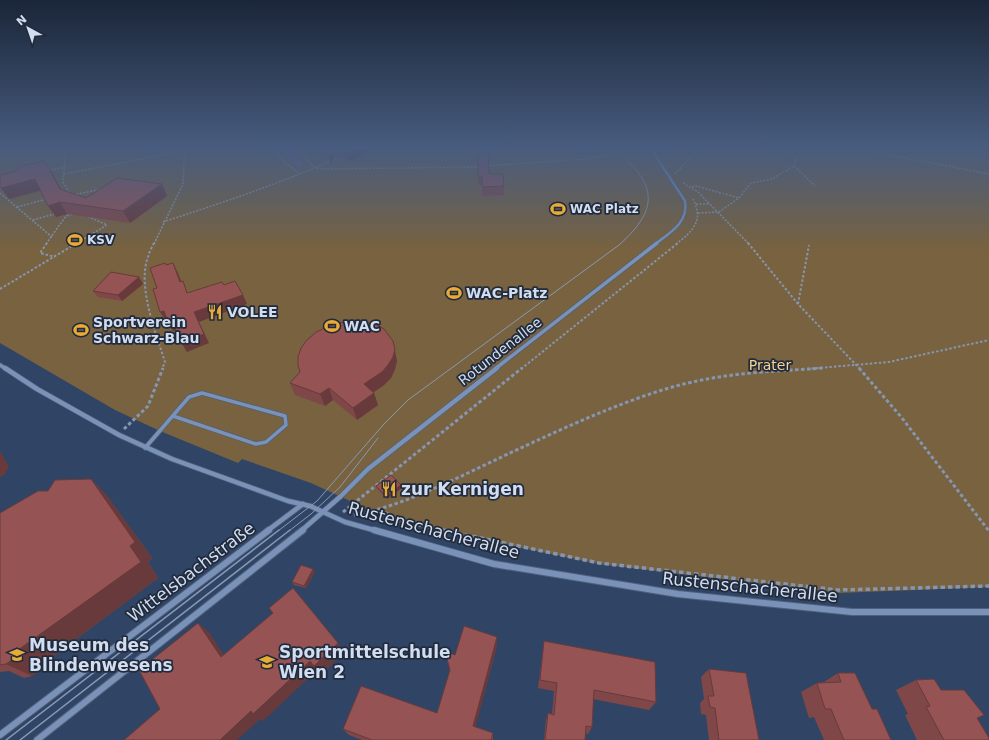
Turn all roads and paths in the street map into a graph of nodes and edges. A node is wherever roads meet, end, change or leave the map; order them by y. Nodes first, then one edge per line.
1 (63, 182) edge
2 (183, 182) edge
3 (282, 182) edge
4 (673, 182) edge
5 (681, 182) edge
6 (759, 182) edge
7 (810, 182) edge
8 (815, 186) dead end
9 (692, 187) junction
10 (105, 189) edge
11 (0, 194) edge
12 (739, 198) junction
13 (47, 199) edge
14 (696, 204) dead end
15 (710, 204) junction
16 (17, 207) junction
17 (78, 212) edge
18 (719, 212) junction
19 (698, 213) dead end
20 (54, 214) edge
21 (85, 216) edge
22 (32, 220) junction
23 (163, 223) junction
24 (52, 237) junction
25 (809, 245) dead end
26 (55, 257) junction
27 (0, 289) edge
28 (798, 304) junction
29 (989, 340) edge
30 (0, 365) edge
31 (856, 366) junction
32 (172, 416) junction
33 (119, 435) junction
34 (145, 448) junction
35 (303, 504) junction
36 (380, 510) junction
37 (324, 512) junction
38 (336, 518) junction
39 (989, 531) edge
40 (989, 586) edge
41 (989, 612) edge
42 (0, 735) edge
43 (37, 740) edge

1 - 10 path
2 - 23 path
3 - 23 path
4 - 37 street, Rotundenallee
5 - 9 path
6 - 12 path
7 - 8 path
9 - 12 path
9 - 15 path
11 - 16 path
12 - 18 path
13 - 16 path
14 - 15 path
15 - 18 path
16 - 22 path
17 - 24 path
18 - 19 path
18 - 28 path
20 - 22 path
21 - 26 path
22 - 24 path
23 - 33 path
24 - 26 path
25 - 28 path
26 - 27 path
28 - 31 path
29 - 31 path
30 - 33 street, Rustenschacherallee
31 - 36 path
31 - 39 path
32 - 32 lane
32 - 34 lane
33 - 34 street, Rustenschacherallee
34 - 35 street, Rustenschacherallee
35 - 37 street, Rustenschacherallee
35 - 42 street, Wittelsbachstraße
36 - 38 path
36 - 40 path
37 - 38 street, Rustenschacherallee
37 - 43 street
38 - 41 street, Rustenschacherallee

